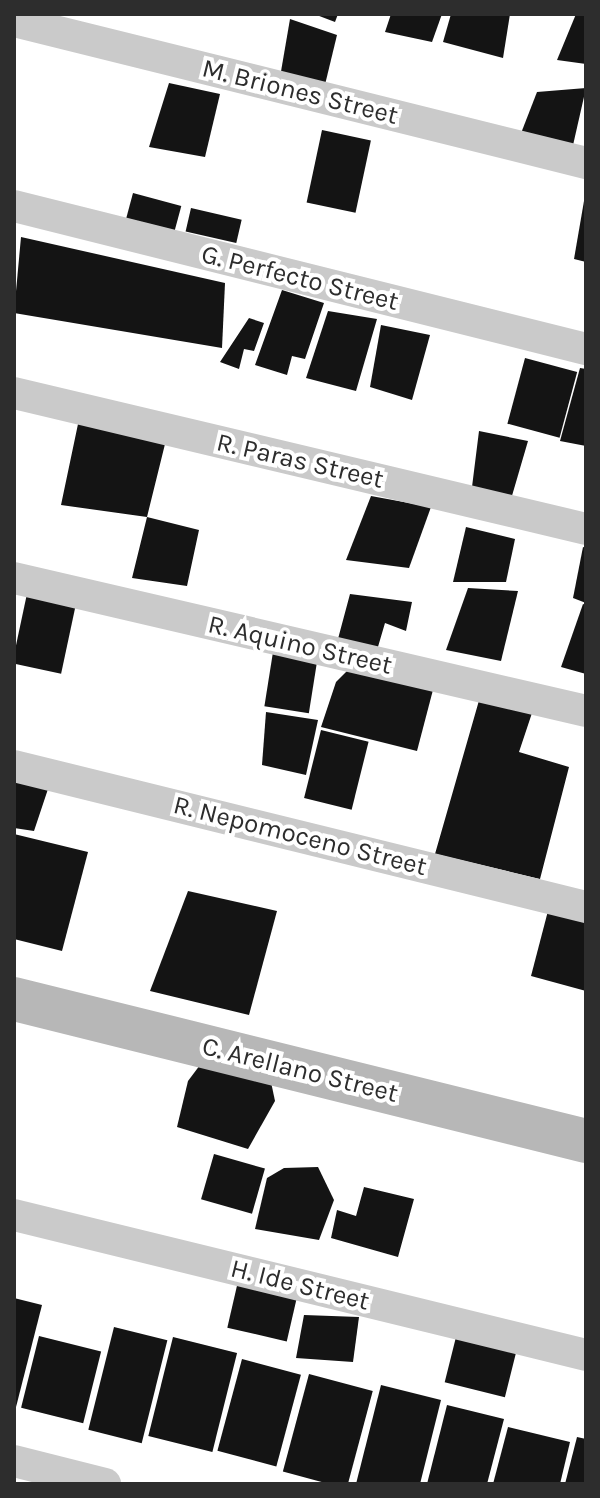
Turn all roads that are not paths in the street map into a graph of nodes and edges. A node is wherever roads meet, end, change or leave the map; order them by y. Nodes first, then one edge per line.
1 (14, 21) edge
2 (586, 163) edge
3 (14, 206) edge
4 (586, 349) edge
5 (14, 393) edge
6 (586, 529) edge
7 (14, 578) edge
8 (586, 711) edge
9 (14, 766) edge
10 (586, 907) edge
11 (14, 999) edge
12 (586, 1141) edge
13 (14, 1215) edge
14 (586, 1355) edge
15 (14, 1461) edge
16 (105, 1484) edge

1 - 2 street, M. Briones Street
3 - 4 street, G. Perfecto Street
5 - 6 street, R. Paras Street
7 - 8 street, R. Aquino Street
9 - 10 street, R. Nepomoceno Street
11 - 12 street, C. Arellano Street
13 - 14 street, H. Ide Street
15 - 16 street

